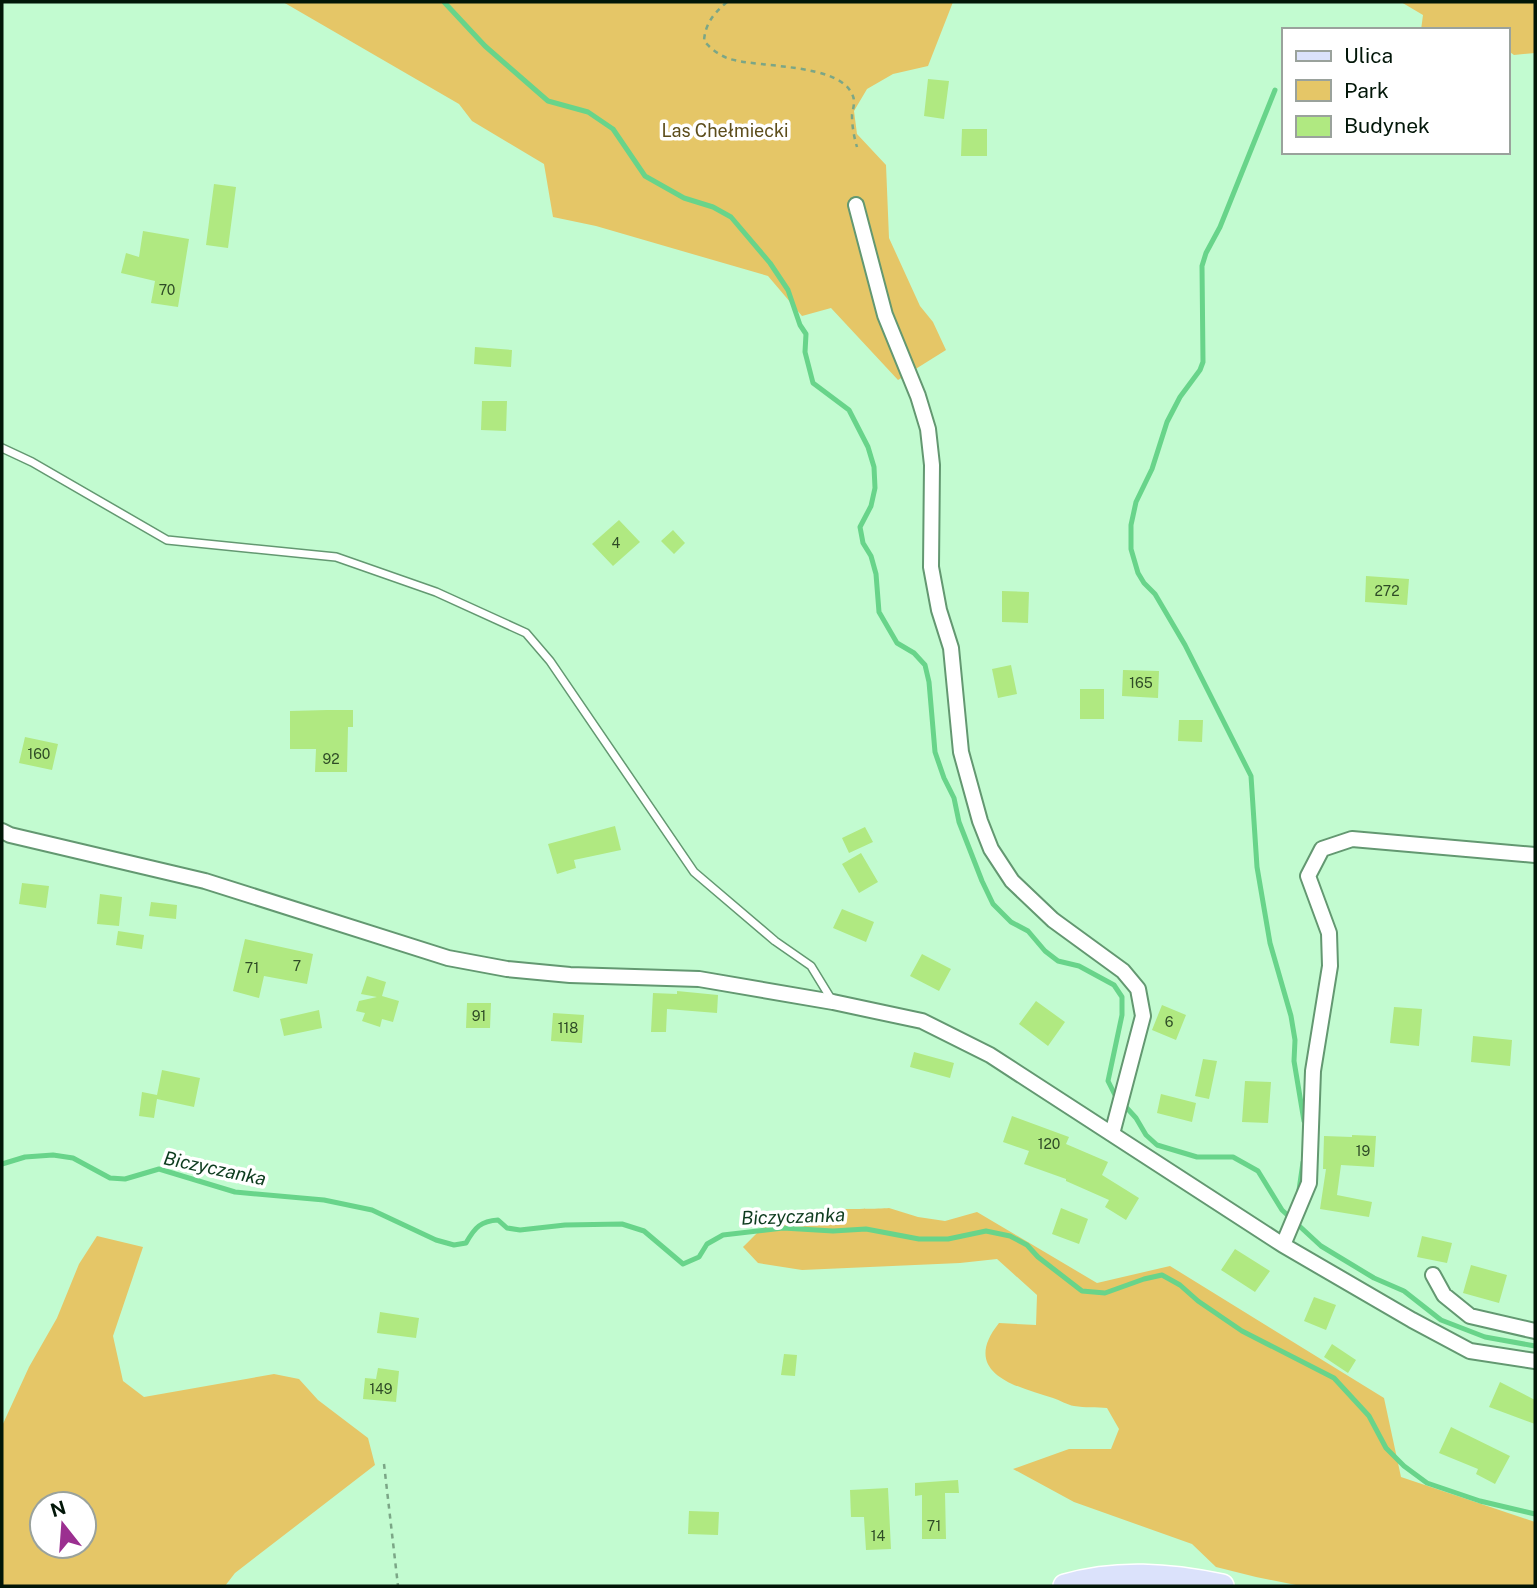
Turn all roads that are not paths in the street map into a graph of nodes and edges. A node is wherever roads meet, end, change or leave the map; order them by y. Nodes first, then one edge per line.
1 (856, 205) dead end
2 (2, 448) edge
3 (2, 831) edge
4 (1535, 855) edge
5 (833, 1002) junction
6 (1112, 1133) junction
7 (1283, 1245) junction
8 (1433, 1275) dead end
9 (1535, 1331) edge
10 (1535, 1362) edge
11 (1065, 1586) edge
12 (1222, 1586) edge

1 - 6 street
2 - 5 lane
3 - 5 street
4 - 7 street
5 - 6 street
6 - 7 street
7 - 10 street
8 - 9 street
11 - 12 main road

